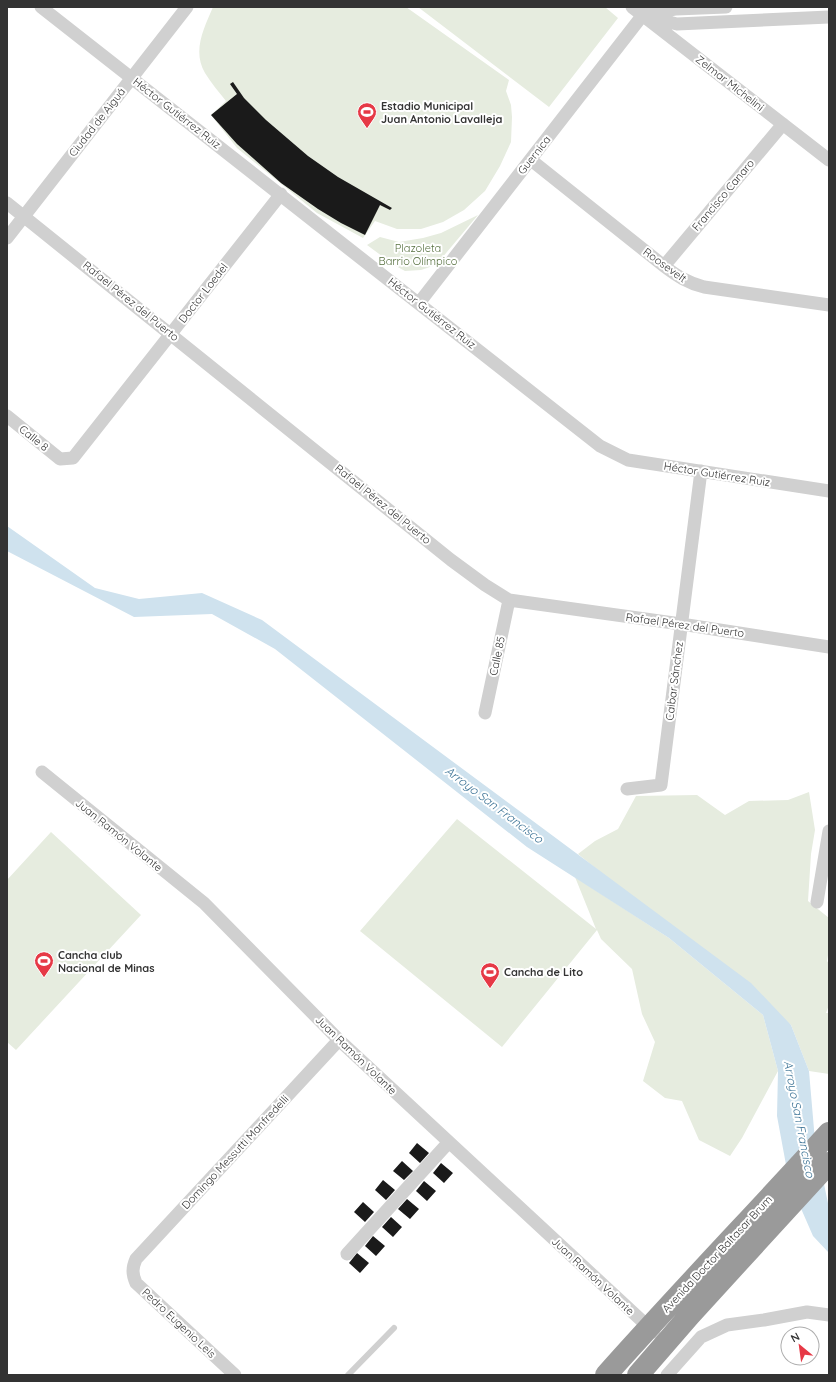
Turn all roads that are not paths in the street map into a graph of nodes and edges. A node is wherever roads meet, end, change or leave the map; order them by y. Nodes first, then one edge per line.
1 (41, 7) edge
2 (187, 7) edge
3 (632, 7) edge
4 (726, 7) edge
5 (646, 11) edge
6 (781, 13) edge
7 (829, 17) edge
8 (132, 78) junction
9 (783, 124) junction
10 (530, 160) junction
11 (829, 160) edge
12 (281, 194) junction
13 (7, 203) edge
14 (24, 216) junction
15 (7, 238) edge
16 (664, 266) junction
17 (419, 303) junction
18 (829, 305) edge
19 (171, 334) junction
20 (7, 416) edge
21 (60, 459) joint
22 (700, 471) junction
23 (829, 491) edge
24 (509, 600) junction
25 (681, 624) junction
26 (829, 647) edge
27 (485, 713) dead end
28 (42, 772) dead end
29 (627, 789) dead end
30 (829, 834) edge
31 (817, 902) dead end
32 (339, 1040) junction
33 (829, 1133) edge
34 (449, 1142) junction
35 (829, 1163) edge
36 (347, 1254) dead end
37 (132, 1266) joint
38 (829, 1315) edge
39 (394, 1328) dead end
40 (648, 1328) junction
41 (667, 1342) junction
42 (236, 1375) edge
43 (348, 1375) edge
44 (606, 1375) edge
45 (638, 1375) edge
46 (667, 1375) edge

1 - 8 street, Héctor Gutiérrez Ruiz
2 - 8 street, Ciudad de Aiguá
3 - 5 street, Zelmar Michelini
4 - 5 street
5 - 6 street
5 - 9 street, Zelmar Michelini
5 - 10 street, Guernica
6 - 7 street
8 - 12 street, Héctor Gutiérrez Ruiz
8 - 14 street, Ciudad de Aiguá
9 - 11 street, Zelmar Michelini
9 - 16 street, Francisco Canaro
10 - 16 street, Roosevelt
10 - 17 street, Guernica
12 - 17 street, Héctor Gutiérrez Ruiz
12 - 19 street, Doctor Loedel
13 - 14 street, Rafael Pérez del Puerto
14 - 15 street, Ciudad de Aiguá
14 - 19 street, Rafael Pérez del Puerto
16 - 18 street, Roosevelt
17 - 22 street, Héctor Gutiérrez Ruiz
19 - 21 street, Doctor Loedel
19 - 24 street, Rafael Pérez del Puerto
20 - 21 street, Calle 8
22 - 23 street, Héctor Gutiérrez Ruiz
22 - 25 street, Caibar Sánchez
24 - 25 street, Rafael Pérez del Puerto
24 - 27 street, Calle 85
25 - 26 street, Rafael Pérez del Puerto
25 - 29 street, Caibar Sánchez
28 - 32 street, Juan Ramón Volante
30 - 31 street
32 - 34 street, Juan Ramón Volante
32 - 37 street, Domingo Messutti Manfredelli
33 - 40 highway, Avenida Doctor Baltasar Brum
34 - 36 street
34 - 40 street, Juan Ramón Volante
35 - 41 highway, Avenida Doctor Baltasar Brum
37 - 42 street, Pedro Eugenio Leis
38 - 46 street
39 - 43 lane
40 - 41 street, Juan Ramón Volante
40 - 44 highway, Avenida Doctor Baltasar Brum
41 - 45 highway, Avenida Doctor Baltasar Brum

